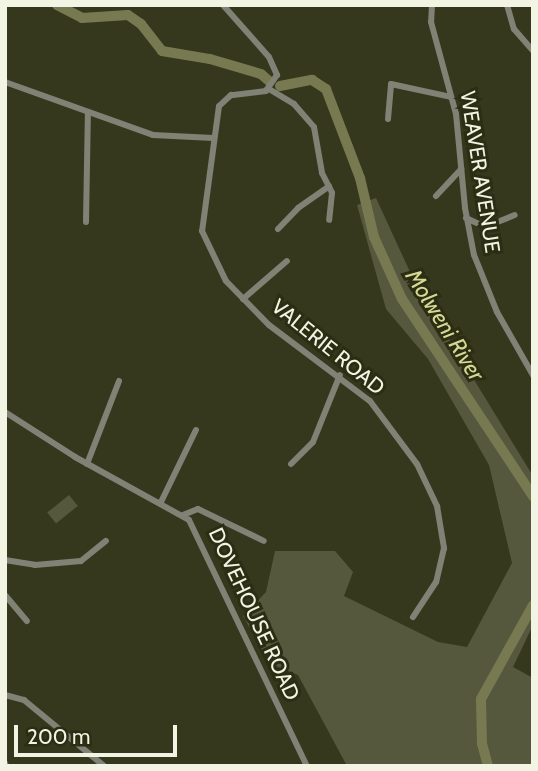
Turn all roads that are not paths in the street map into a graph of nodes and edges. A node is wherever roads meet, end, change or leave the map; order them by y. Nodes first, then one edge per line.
1 (223, 5) edge
2 (432, 5) edge
3 (506, 5) edge
4 (533, 51) edge
5 (5, 82) edge
6 (269, 89) junction
7 (452, 97) junction
8 (88, 112) junction
9 (388, 120) dead end
10 (213, 138) junction
11 (461, 169) junction
12 (329, 186) junction
13 (436, 196) dead end
14 (515, 215) dead end
15 (466, 218) junction
16 (329, 220) dead end
17 (86, 222) dead end
18 (278, 229) dead end
19 (287, 261) dead end
20 (243, 299) junction
21 (340, 375) junction
22 (533, 375) edge
23 (119, 381) dead end
24 (5, 412) edge
25 (196, 430) dead end
26 (87, 464) junction
27 (291, 464) dead end
28 (161, 502) junction
29 (183, 515) junction
30 (106, 541) dead end
31 (264, 541) dead end
32 (5, 559) edge
33 (5, 595) edge
34 (413, 617) dead end
35 (27, 621) dead end
36 (5, 695) edge
37 (104, 766) edge
38 (307, 766) edge

1 - 6 street
2 - 7 street, WEAVER AVENUE
3 - 4 street
5 - 8 street
6 - 10 street, VALERIE ROAD
6 - 12 street
7 - 9 street
7 - 11 street, WEAVER AVENUE
8 - 10 street
8 - 17 street
10 - 20 street, VALERIE ROAD
11 - 13 street
11 - 15 street, WEAVER AVENUE
12 - 16 street
12 - 18 street
14 - 15 street
15 - 22 street, WEAVER AVENUE
19 - 20 street
20 - 21 street, VALERIE ROAD
21 - 27 street
21 - 34 street, VALERIE ROAD
23 - 26 street
24 - 26 street, DOVEHOUSE ROAD
25 - 28 street
26 - 28 street, DOVEHOUSE ROAD
28 - 29 street, DOVEHOUSE ROAD
29 - 31 street
29 - 38 street, DOVEHOUSE ROAD
30 - 32 street
33 - 35 street
36 - 37 street

